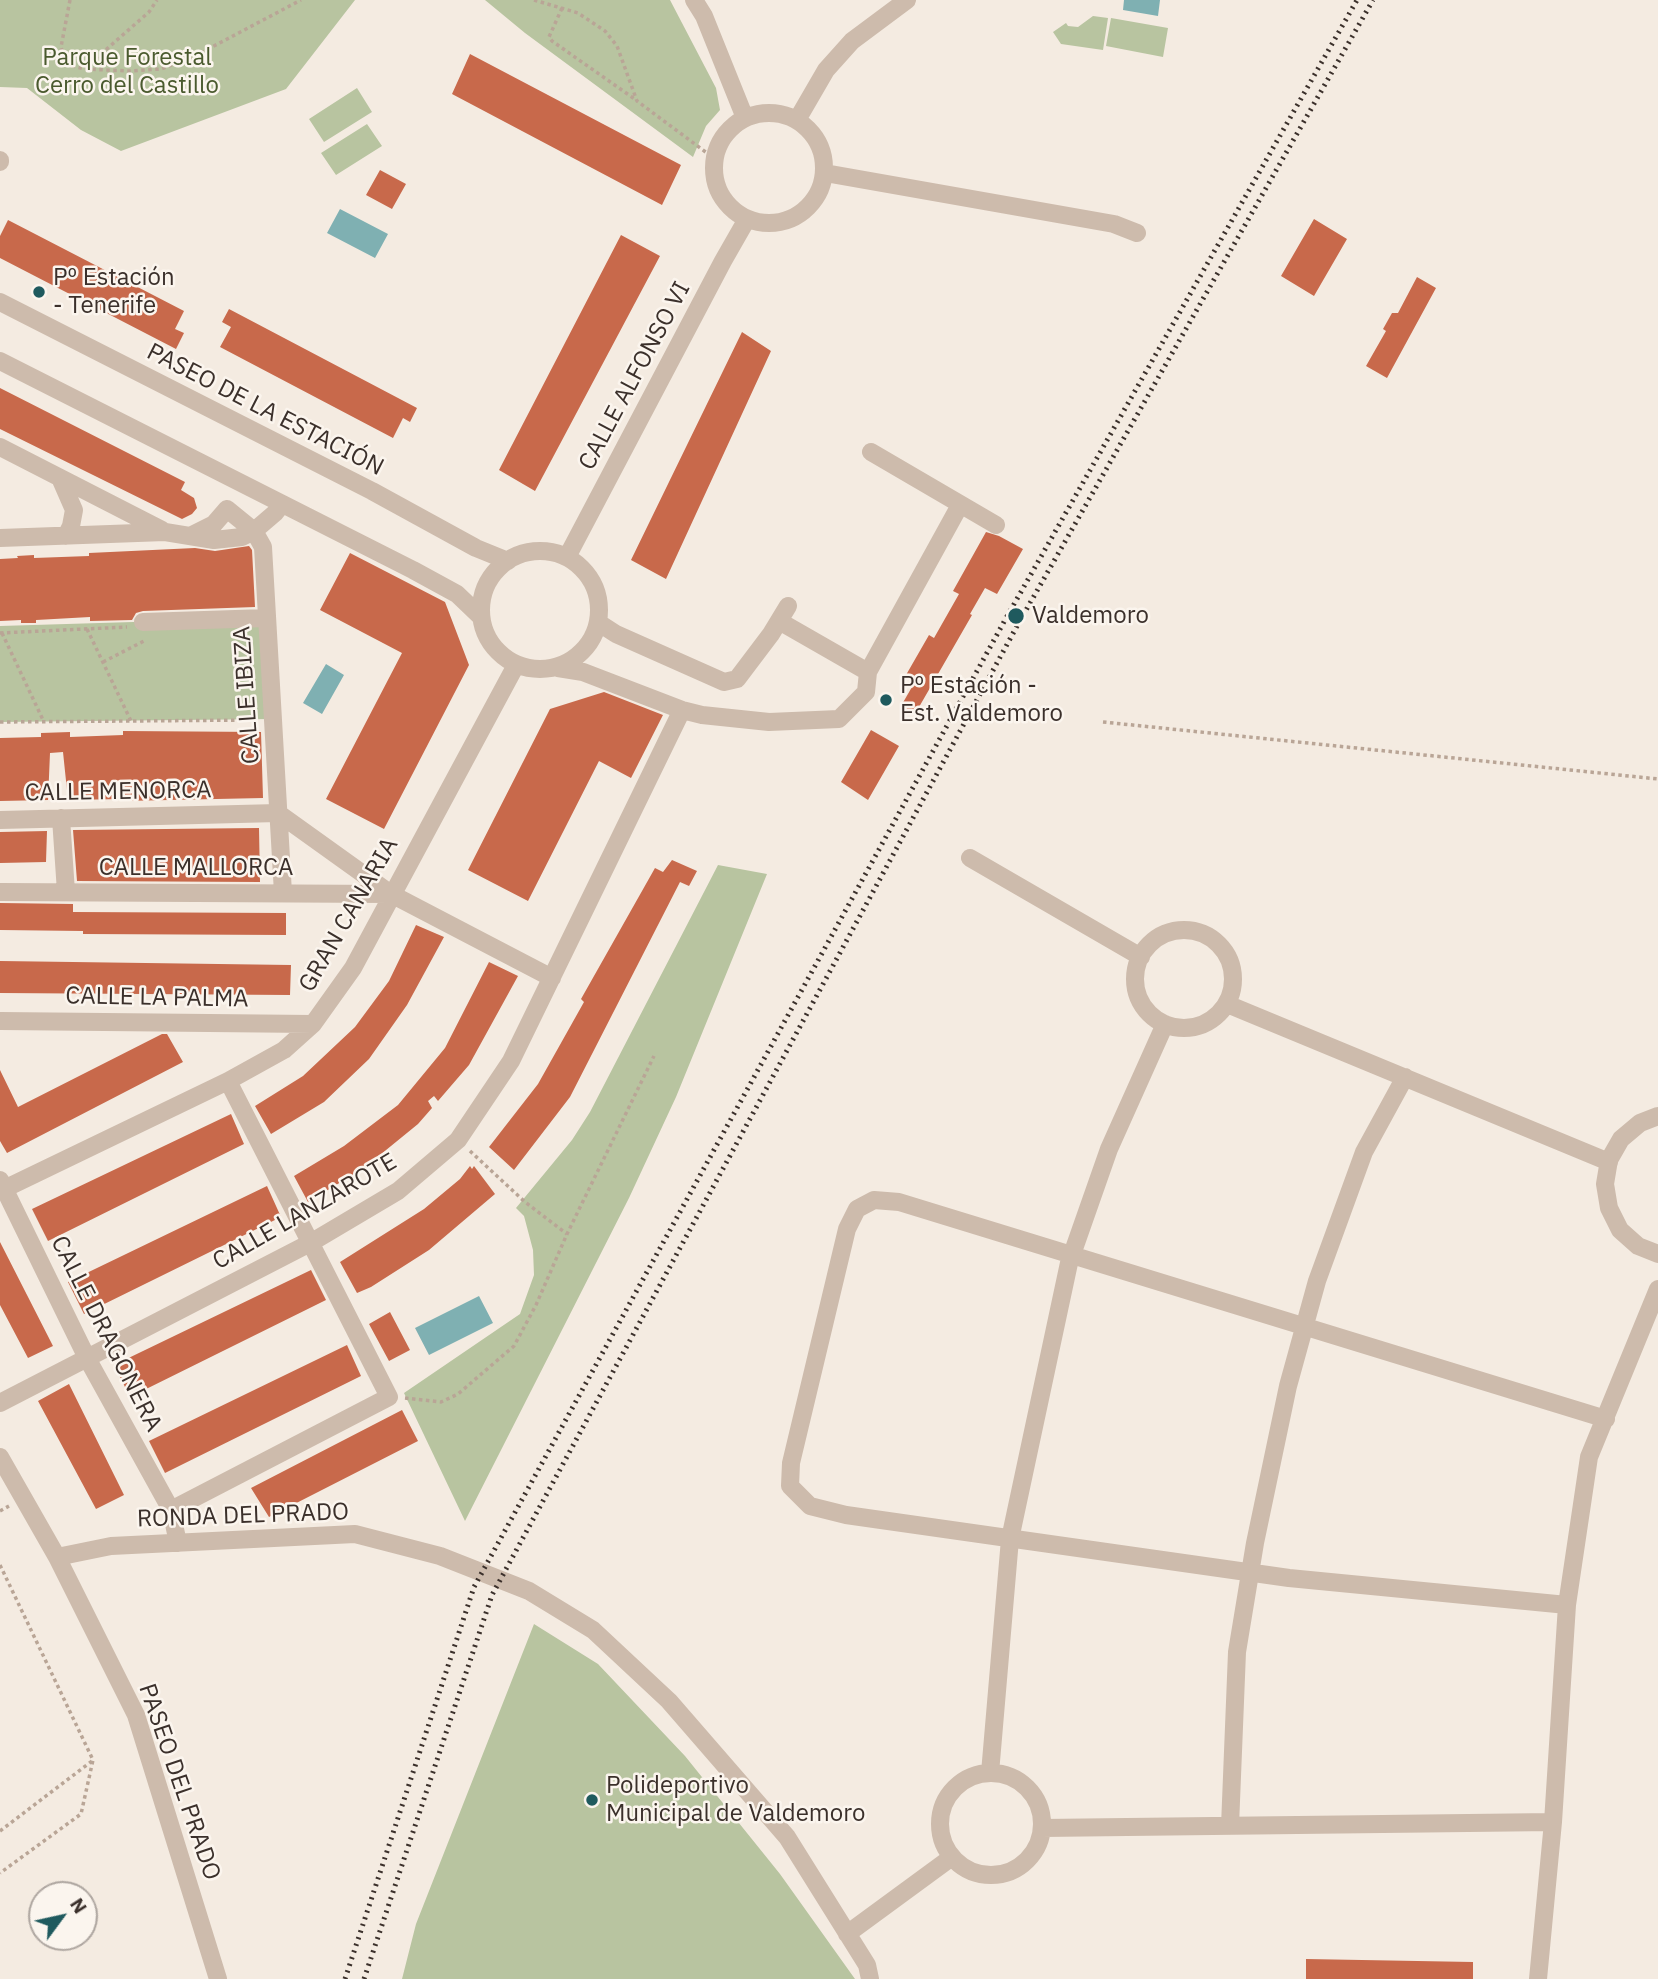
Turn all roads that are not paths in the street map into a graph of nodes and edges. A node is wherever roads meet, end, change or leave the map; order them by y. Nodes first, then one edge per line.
1 (694, 0) edge
2 (907, 0) edge
3 (745, 118) junction
4 (797, 120) junction
5 (825, 173) junction
6 (747, 219) junction
7 (1137, 233) dead end
8 (0, 302) edge
9 (0, 361) edge
10 (0, 447) edge
11 (871, 452) dead end
12 (222, 474) junction
13 (60, 478) junction
14 (282, 504) junction
15 (960, 505) junction
16 (228, 509) junction
17 (996, 524) dead end
18 (254, 531) junction
19 (165, 532) junction
20 (66, 536) junction
21 (190, 536) junction
22 (0, 538) edge
23 (567, 557) junction
24 (508, 561) junction
25 (481, 617) junction
26 (266, 618) junction
27 (598, 623) junction
28 (136, 624) road end
29 (516, 665) junction
30 (558, 668) junction
31 (868, 672) junction
32 (682, 710) junction
33 (278, 813) junction
34 (61, 818) junction
35 (0, 820) edge
36 (970, 858) dead end
37 (0, 892) edge
38 (66, 892) junction
39 (283, 893) junction
40 (391, 894) junction
41 (1141, 957) junction
42 (552, 978) junction
43 (1227, 1003) junction
44 (0, 1021) edge
45 (313, 1024) junction
46 (1165, 1024) junction
47 (1405, 1077) junction
48 (228, 1081) junction
49 (1658, 1116) edge
50 (1609, 1162) junction
51 (2, 1187) edge
52 (312, 1242) junction
53 (1658, 1254) edge
54 (1072, 1255) junction
55 (1658, 1289) edge
56 (1304, 1326) junction
57 (87, 1358) junction
58 (0, 1403) edge
59 (1606, 1419) junction
60 (0, 1458) edge
61 (171, 1510) junction
62 (1010, 1539) junction
63 (178, 1543) junction
64 (57, 1557) junction
65 (1250, 1573) junction
66 (1567, 1605) junction
67 (990, 1773) junction
68 (1553, 1822) junction
69 (1230, 1826) junction
70 (1042, 1828) junction
71 (952, 1857) junction
72 (847, 1934) junction
73 (218, 1979) edge
74 (870, 1979) edge
75 (1538, 1979) edge

1 - 3 street
2 - 4 street
3 - 4 street
3 - 6 street
4 - 5 street
5 - 6 street
5 - 7 street
6 - 23 street, CALLE ALFONSO VI
8 - 24 street, PASEO DE LA ESTACIÓN
9 - 12 street
10 - 13 street
11 - 15 street
12 - 14 street
12 - 16 street
13 - 19 street
13 - 20 street
14 - 18 street
14 - 25 street
15 - 17 street
15 - 31 street
16 - 18 street
16 - 21 street
18 - 21 street
18 - 26 street, CALLE IBIZA
19 - 20 street
19 - 21 street
20 - 22 street
23 - 24 street
23 - 27 street
24 - 25 street
25 - 29 street
26 - 28 street
26 - 33 street, CALLE IBIZA
27 - 30 street
27 - 31 street
29 - 30 street
29 - 40 street, GRAN CANARIA
30 - 32 street
31 - 32 street
32 - 42 street, CALLE LANZAROTE
33 - 34 street, CALLE MENORCA
33 - 39 street, CALLE IBIZA
33 - 40 street
34 - 35 street, CALLE MENORCA
34 - 38 street
36 - 41 street
37 - 38 street, CALLE MALLORCA
38 - 39 street, CALLE MALLORCA
39 - 40 street, CALLE MALLORCA
40 - 42 street
40 - 45 street, GRAN CANARIA
41 - 43 street
41 - 46 street
42 - 52 street, CALLE LANZAROTE
43 - 46 street
43 - 47 street
44 - 45 street, CALLE LA PALMA
45 - 48 street, GRAN CANARIA
46 - 54 street
47 - 50 street
47 - 56 street
48 - 51 street, GRAN CANARIA
48 - 52 street
49 - 50 street
50 - 53 street
51 - 57 street, CALLE DRAGONERA
52 - 57 street, CALLE LANZAROTE
52 - 61 street
54 - 56 street
54 - 62 street
54 - 62 street
55 - 59 street
56 - 59 street
56 - 65 street
57 - 58 street, CALLE LANZAROTE
57 - 61 street, CALLE DRAGONERA
59 - 66 street
60 - 64 street, PASEO DEL PRADO
61 - 63 street, CALLE DRAGONERA
62 - 65 street
62 - 67 street
63 - 64 street, RONDA DEL PRADO
63 - 72 street, RONDA DEL PRADO
64 - 73 street, PASEO DEL PRADO
65 - 66 street
65 - 69 street
66 - 68 street
67 - 70 street
67 - 71 street
68 - 69 street
68 - 75 street
69 - 70 street
70 - 71 street
71 - 72 street
72 - 74 street, RONDA DEL PRADO

